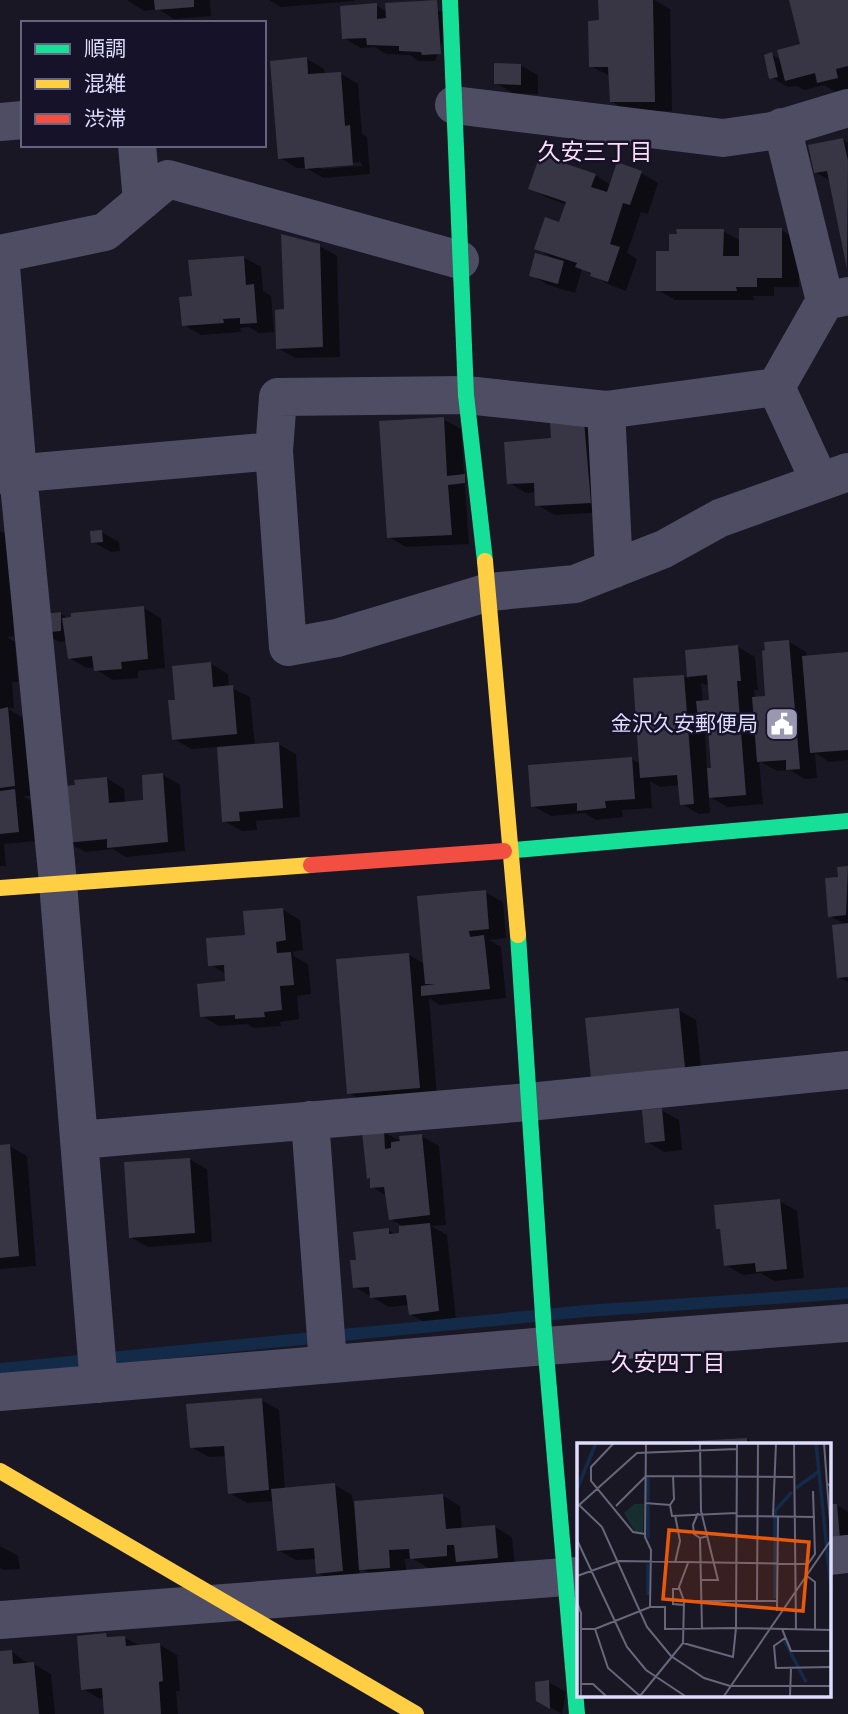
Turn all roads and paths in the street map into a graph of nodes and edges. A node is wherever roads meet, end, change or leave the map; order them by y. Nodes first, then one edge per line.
1 (450, 0) edge
2 (454, 105) junction
3 (848, 108) edge
4 (21, 120) edge
5 (0, 122) edge
6 (782, 127) junction
7 (137, 147) edge
8 (142, 201) junction
9 (460, 260) junction
10 (836, 299) edge
11 (776, 387) junction
12 (466, 396) junction
13 (606, 410) junction
14 (274, 451) junction
15 (9, 474) edge
16 (834, 477) edge
17 (614, 569) junction
18 (489, 592) junction
19 (848, 821) edge
20 (512, 850) junction
21 (58, 883) junction
22 (0, 888) edge
23 (848, 1070) edge
24 (529, 1102) junction
25 (310, 1120) junction
26 (79, 1140) junction
27 (848, 1323) edge
28 (545, 1338) junction
29 (327, 1346) junction
30 (97, 1367) junction
31 (0, 1392) edge
32 (0, 1471) edge
33 (848, 1555) edge
34 (830, 1556) edge
35 (571, 1577) edge
36 (221, 1602) junction
37 (0, 1619) edge
38 (416, 1714) edge
39 (577, 1714) edge

1 - 2 street
2 - 6 street
2 - 9 street
3 - 6 street
4 - 5 street
6 - 10 street
7 - 8 street
8 - 9 street
8 - 15 street
9 - 12 street
10 - 11 street
11 - 13 street
11 - 16 street
12 - 13 street
12 - 14 street
12 - 18 street
13 - 17 street
14 - 15 street
14 - 18 street
15 - 21 street
16 - 17 street
17 - 18 street
18 - 20 street
19 - 20 street
20 - 21 street
20 - 24 street
21 - 22 street
21 - 26 street
23 - 24 street
24 - 25 street
24 - 28 street
25 - 26 street
25 - 29 street
26 - 30 street
27 - 28 street
28 - 29 street
28 - 35 street
29 - 30 street
30 - 31 street
32 - 36 street
33 - 34 street
35 - 36 street
35 - 39 street
36 - 37 street
36 - 38 street

